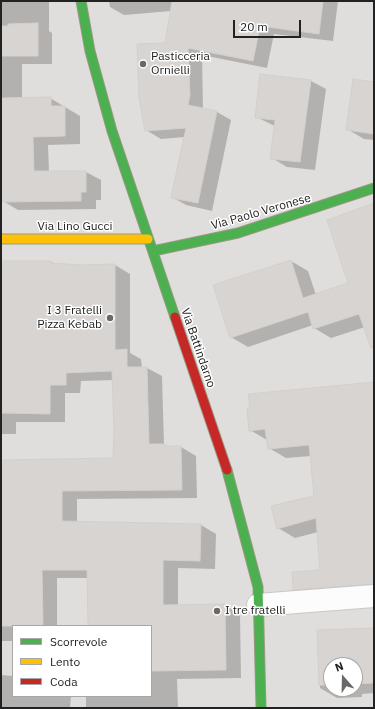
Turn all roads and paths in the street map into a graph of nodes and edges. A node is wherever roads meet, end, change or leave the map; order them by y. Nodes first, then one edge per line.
1 (81, 1) edge
2 (374, 188) edge
3 (1, 239) edge
4 (148, 239) junction
5 (152, 251) junction
6 (374, 596) edge
7 (258, 605) junction
8 (261, 708) edge

1 - 4 street, Via Battindarno
2 - 5 street, Via Paolo Veronese
3 - 4 street, Via Lino Gucci
4 - 5 street, Via Battindarno
5 - 7 street, Via Battindarno
6 - 7 street
7 - 8 street, Via Battindarno

